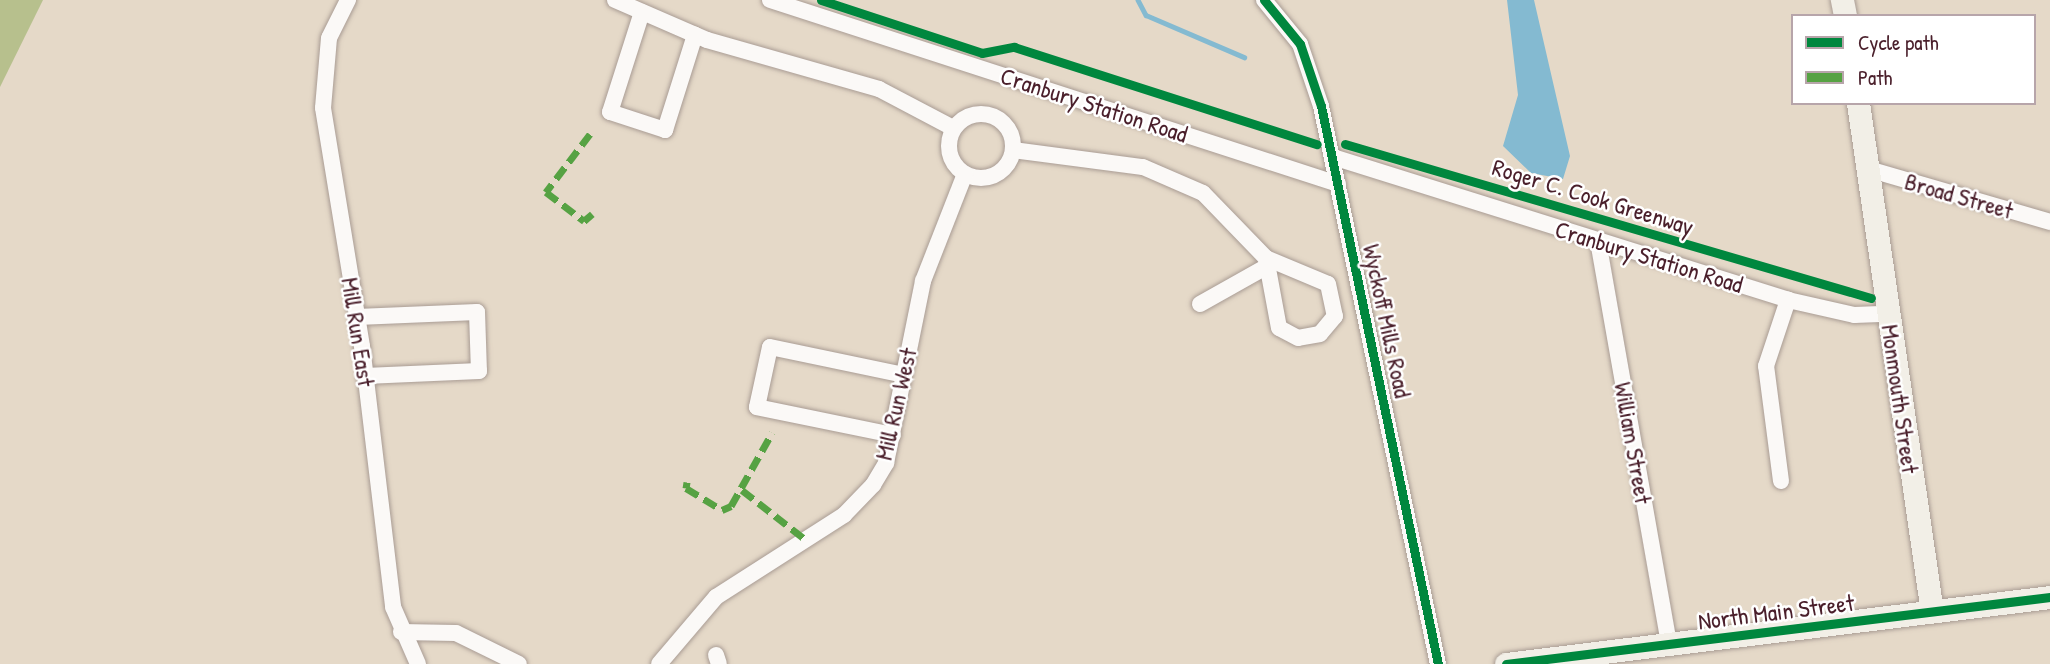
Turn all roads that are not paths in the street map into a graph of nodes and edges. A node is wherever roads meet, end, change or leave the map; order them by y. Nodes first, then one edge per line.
1 (348, 0) edge
2 (615, 0) edge
3 (770, 0) edge
4 (1264, 0) edge
5 (642, 12) junction
6 (695, 34) junction
7 (1858, 105) edge
8 (954, 128) junction
9 (1013, 150) junction
10 (1333, 157) junction
11 (1868, 169) junction
12 (965, 174) junction
13 (1338, 184) junction
14 (2050, 222) edge
15 (1598, 241) junction
16 (1266, 262) junction
17 (1361, 288) junction
18 (1334, 293) junction
19 (1788, 300) junction
20 (1200, 304) dead end
21 (1887, 314) junction
22 (357, 317) junction
23 (904, 375) junction
24 (365, 376) junction
25 (893, 435) junction
26 (1781, 481) dead end
27 (2050, 597) edge
28 (1932, 612) junction
29 (401, 632) junction
30 (1669, 645) junction
31 (1624, 657) edge
32 (418, 664) edge
33 (519, 664) edge
34 (659, 664) edge
35 (1438, 664) edge
36 (1507, 664) edge

1 - 22 street, Mill Run East
2 - 5 street
3 - 13 street, Cranbury Station Road
4 - 10 street, Wyckoff Mills Road
5 - 6 street
5 - 6 street
6 - 8 street
7 - 11 street, Monmouth Street
8 - 9 street
8 - 12 street
9 - 12 street
9 - 16 street
10 - 13 street, Wyckoff Mills Road
10 - 15 street, Cranbury Station Road
11 - 14 street, Broad Street
11 - 21 street, Monmouth Street
12 - 23 street, Mill Run West
13 - 17 street, Wyckoff Mills Road
15 - 19 street, Cranbury Station Road
15 - 30 street, William Street
16 - 18 street
16 - 18 street
16 - 20 street
17 - 18 street
17 - 35 street, Wyckoff Mills Road
19 - 21 street, Cranbury Station Road
19 - 26 street
21 - 28 street, Monmouth Street
22 - 24 street, Mill Run East
22 - 24 street
23 - 25 street, Mill Run West
23 - 25 street
24 - 29 street, Mill Run East
25 - 34 street, Mill Run West
27 - 28 street, North Main Street
28 - 30 street, North Main Street
29 - 32 street, Mill Run East
29 - 33 street
30 - 31 street, North Main Street
31 - 36 street, North Main Street

